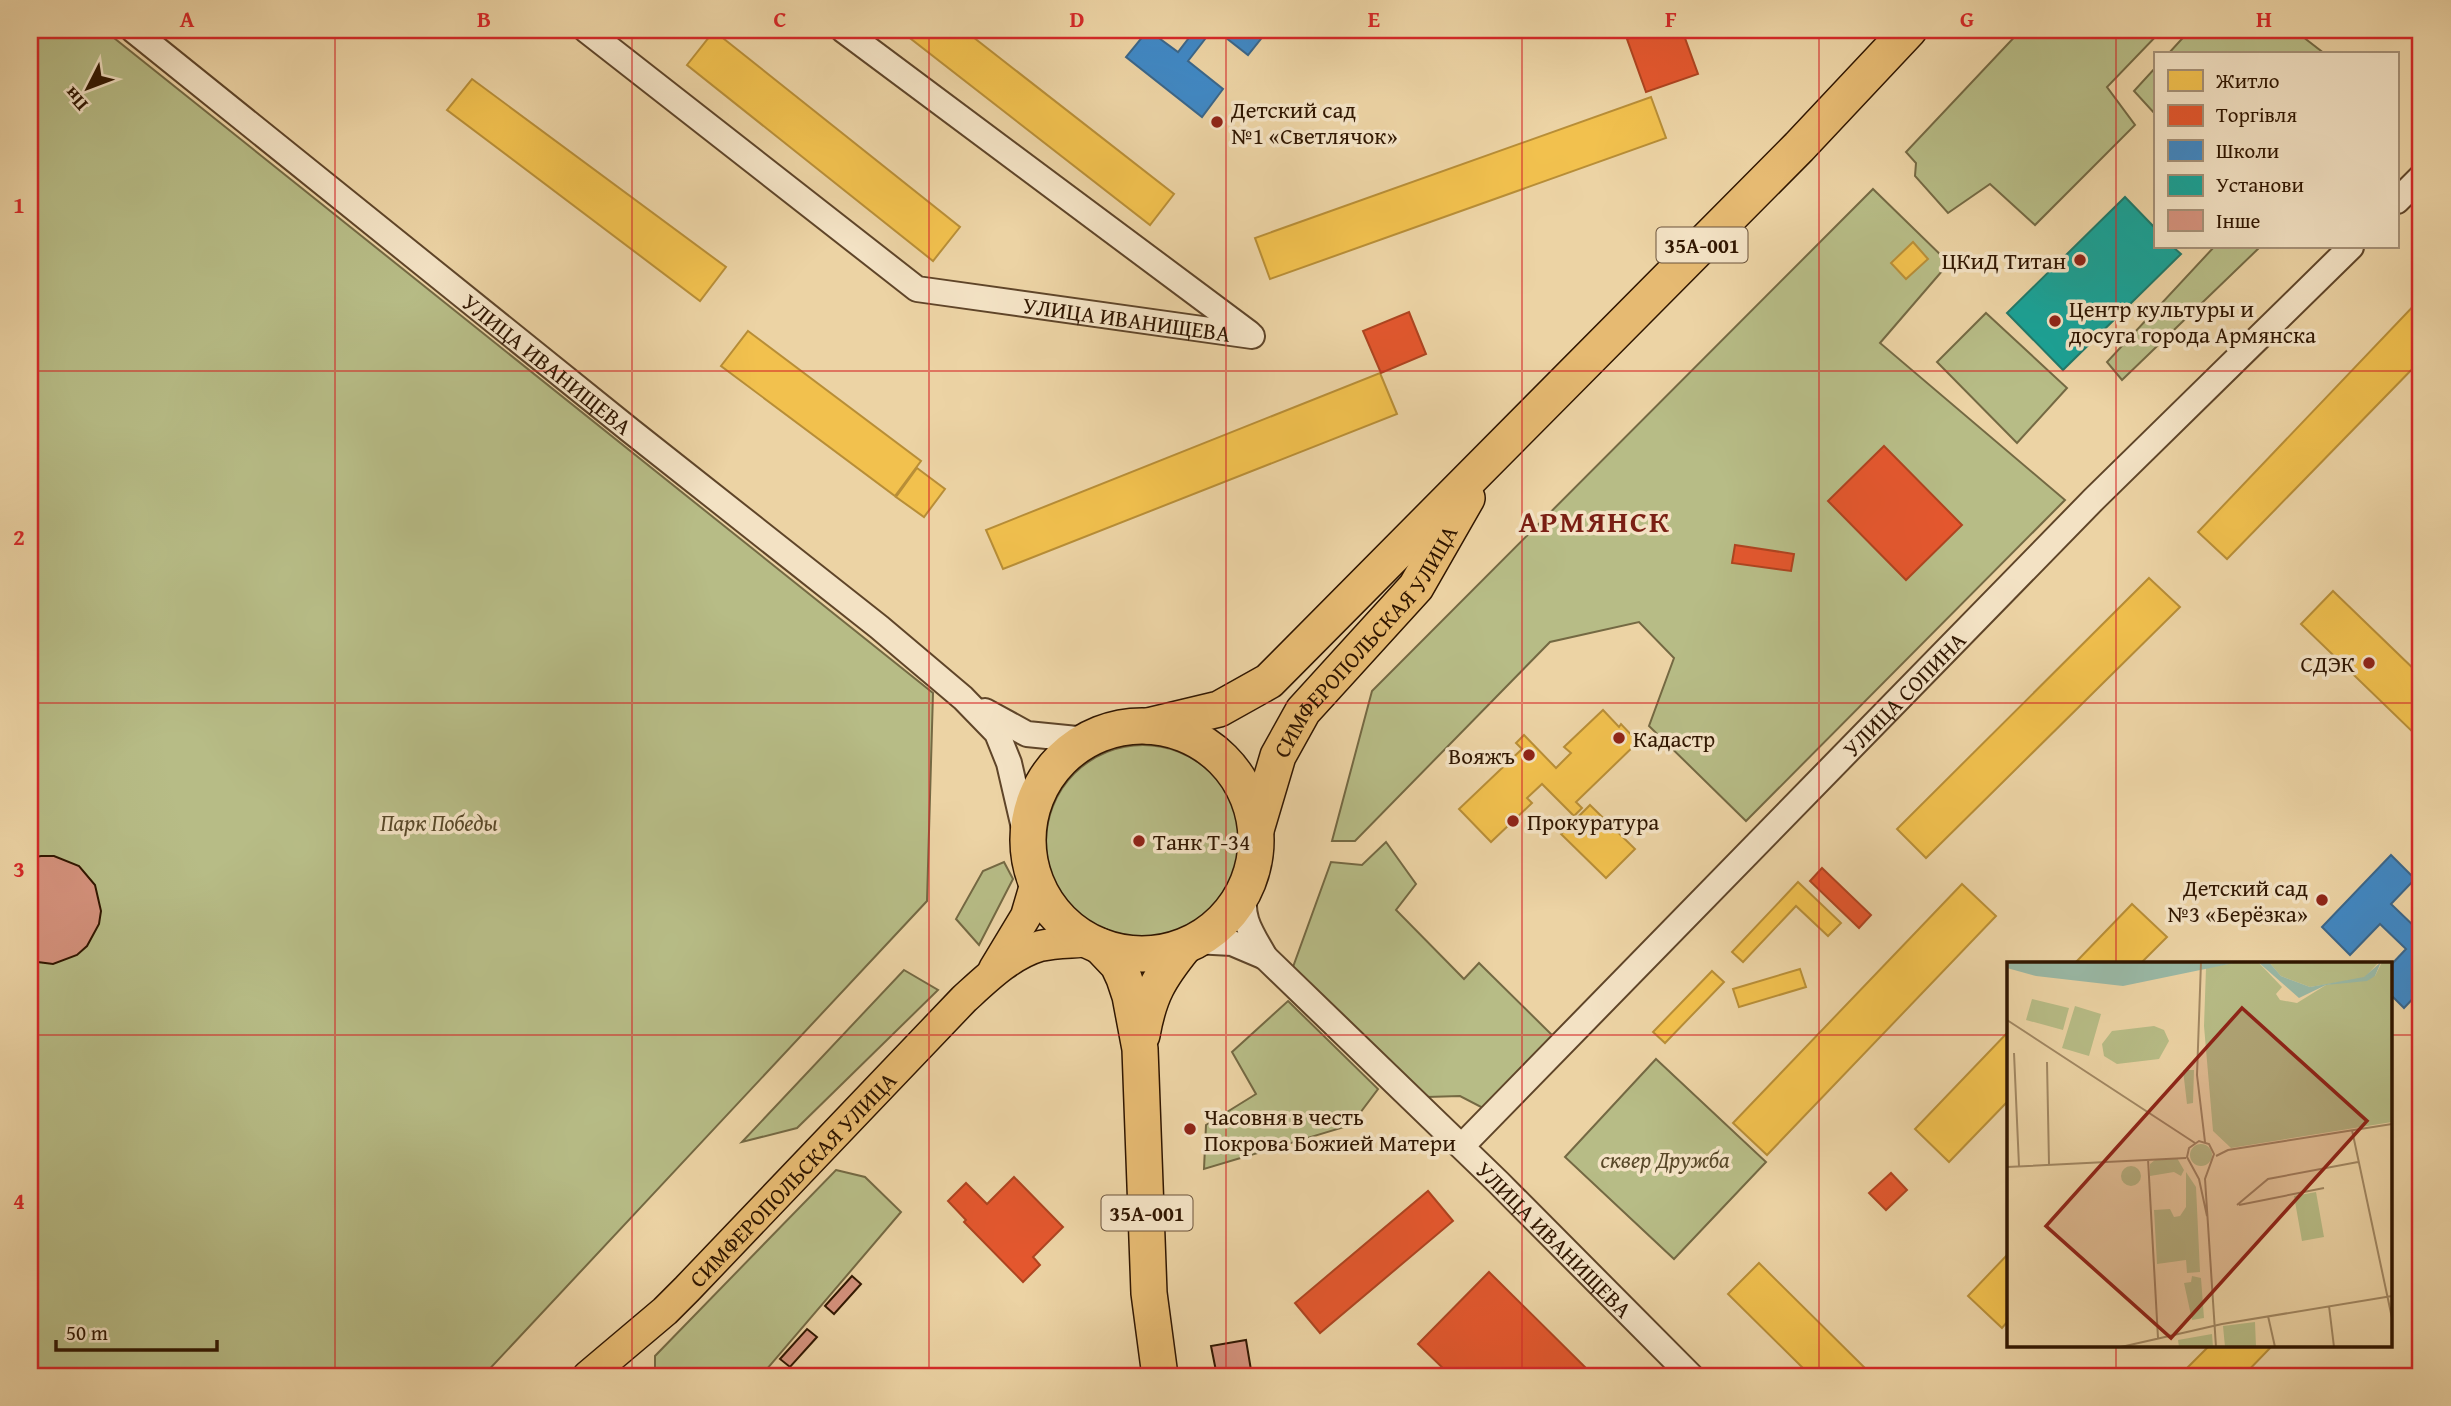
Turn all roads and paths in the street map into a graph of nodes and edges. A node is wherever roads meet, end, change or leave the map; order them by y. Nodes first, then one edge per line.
1 (586, 30) edge
2 (843, 30) edge
3 (1909, 30) edge
4 (138, 31) edge
5 (2421, 177) edge
6 (2398, 200) edge
7 (2350, 248) edge
8 (1492, 458) junction
9 (963, 698) junction
10 (1148, 726) junction
11 (1087, 740) junction
12 (1256, 830) junction
13 (1028, 845) junction
14 (1036, 882) junction
15 (1245, 890) junction
16 (1095, 944) junction
17 (1190, 944) junction
18 (1265, 957) junction
19 (990, 975) junction
20 (1140, 1049) junction
21 (1462, 1146) junction
22 (588, 1376) edge
23 (1160, 1376) edge
24 (1691, 1376) edge

1 - 2 street, УЛИЦА ИВАНИЩЕВА
3 - 8 highway, СИМФЕРОПОЛЬСКАЯ УЛИЦА / 35А-001
4 - 9 street, УЛИЦА ИВАНИЩЕВА
5 - 6 street
7 - 21 street, УЛИЦА СОПИНА
8 - 10 highway, СИМФЕРОПОЛЬСКАЯ УЛИЦА / 35А-001
8 - 12 highway, СИМФЕРОПОЛЬСКАЯ УЛИЦА / 35А-001
9 - 11 street, УЛИЦА ИВАНИЩЕВА
9 - 13 street, УЛИЦА ИВАНИЩЕВА
10 - 11 highway, 35А-001
10 - 12 highway, 35А-001
11 - 13 highway, 35А-001
12 - 15 highway, 35А-001
13 - 14 highway, 35А-001
14 - 16 highway, 35А-001
14 - 19 main road, СИМФЕРОПОЛЬСКАЯ УЛИЦА
15 - 17 highway, 35А-001
15 - 18 street, УЛИЦА ИВАНИЩЕВА
16 - 17 highway, 35А-001
16 - 19 main road, СИМФЕРОПОЛЬСКАЯ УЛИЦА
16 - 20 highway, 35А-001
17 - 18 street, УЛИЦА ИВАНИЩЕВА
17 - 20 highway, 35А-001
18 - 21 street, УЛИЦА ИВАНИЩЕВА
19 - 22 main road, СИМФЕРОПОЛЬСКАЯ УЛИЦА
20 - 23 highway, 35А-001
21 - 24 street, УЛИЦА ИВАНИЩЕВА

